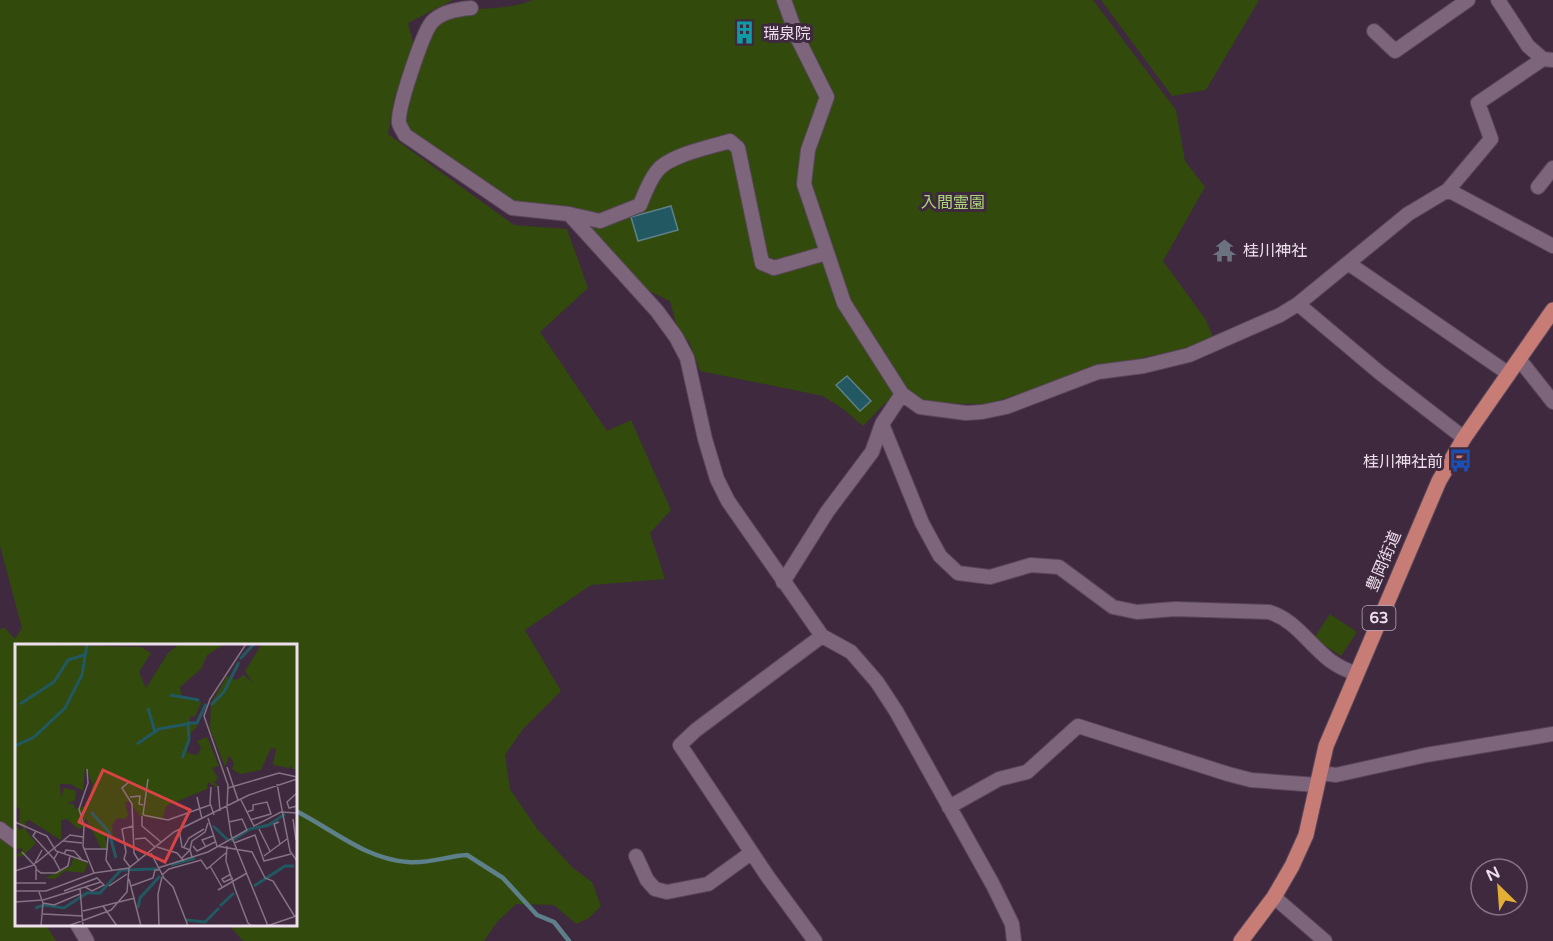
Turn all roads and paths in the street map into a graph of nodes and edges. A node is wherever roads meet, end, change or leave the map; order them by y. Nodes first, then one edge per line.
1 (784, 0) edge
2 (1468, 0) edge
3 (1498, 0) edge
4 (471, 8) dead end
5 (1374, 31) dead end
6 (1548, 60) edge
7 (1553, 168) edge
8 (1539, 188) dead end
9 (1448, 190) junction
10 (569, 214) junction
11 (1553, 246) edge
12 (826, 253) junction
13 (1348, 263) junction
14 (1298, 304) junction
15 (1553, 310) edge
16 (1519, 359) junction
17 (1509, 374) junction
18 (902, 394) junction
19 (1553, 402) edge
20 (882, 424) junction
21 (1464, 438) junction
22 (783, 582) junction
23 (822, 636) junction
24 (1356, 673) junction
25 (1553, 734) edge
26 (1318, 779) junction
27 (949, 807) junction
28 (0, 829) edge
29 (15, 840) edge
30 (751, 853) junction
31 (636, 856) dead end
32 (1274, 897) junction
33 (78, 926) edge
34 (87, 941) edge
35 (815, 941) edge
36 (1014, 941) edge
37 (1241, 941) edge
38 (1325, 941) edge

1 - 12 street
2 - 5 street
3 - 6 street
4 - 10 street
6 - 9 street
7 - 8 street
9 - 11 street
9 - 13 street
10 - 12 street
10 - 22 street
12 - 18 street
13 - 14 street
13 - 17 street
14 - 18 street
14 - 21 street
15 - 16 main road, 豊岡街道 / 63
16 - 17 main road, 豊岡街道 / 63
16 - 19 street
17 - 21 main road, 豊岡街道 / 63
18 - 20 street
20 - 22 street
20 - 24 street
21 - 24 main road, 豊岡街道 / 63
22 - 23 street
23 - 27 street
23 - 30 street
24 - 26 main road, 豊岡街道 / 63
25 - 26 street
26 - 27 street
26 - 32 main road, 豊岡街道 / 63
27 - 36 street
28 - 29 street
30 - 31 street
30 - 35 street
32 - 37 main road, 豊岡街道 / 63
32 - 38 street
33 - 34 street

